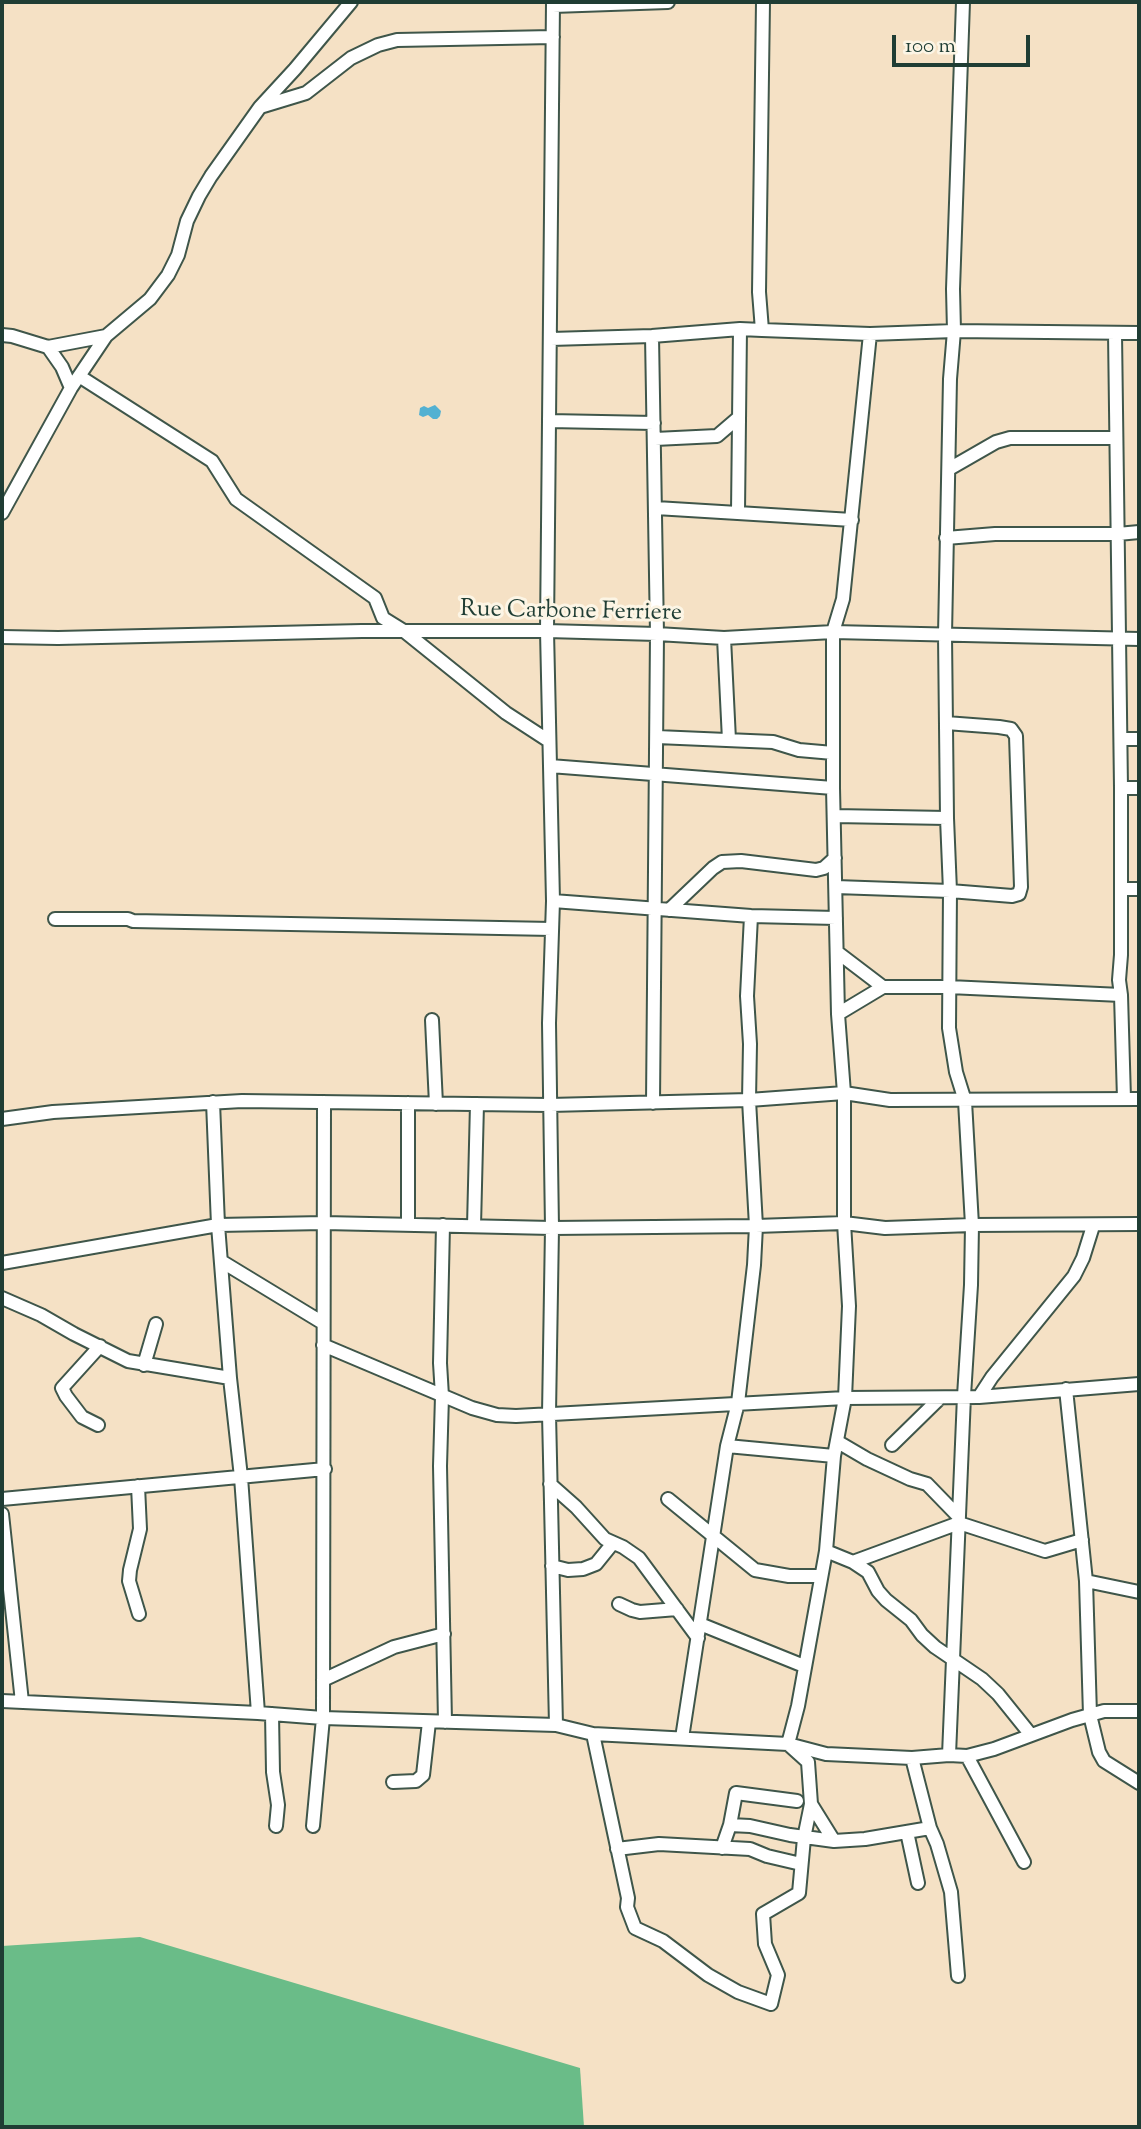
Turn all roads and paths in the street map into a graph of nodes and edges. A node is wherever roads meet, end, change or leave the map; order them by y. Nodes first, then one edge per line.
1 (351, 2) edge
2 (668, 2) edge
3 (763, 2) edge
4 (963, 2) edge
5 (553, 4) edge
6 (553, 37) junction
7 (260, 107) junction
8 (740, 329) junction
9 (762, 330) junction
10 (954, 331) junction
11 (1115, 333) junction
12 (1139, 333) edge
13 (870, 334) junction
14 (2, 335) edge
15 (106, 336) junction
16 (652, 336) junction
17 (551, 339) junction
18 (48, 347) junction
19 (79, 376) junction
20 (71, 388) junction
21 (738, 418) junction
22 (549, 421) junction
23 (654, 423) junction
24 (717, 436) junction
25 (1116, 438) junction
26 (654, 439) junction
27 (737, 458) junction
28 (948, 469) junction
29 (656, 508) junction
30 (738, 512) junction
31 (2, 513) edge
32 (852, 520) junction
33 (1139, 532) edge
34 (1118, 534) junction
35 (946, 538) junction
36 (404, 631) junction
37 (547, 631) junction
38 (833, 632) junction
39 (657, 634) junction
40 (945, 635) junction
41 (2, 637) edge
42 (724, 638) junction
43 (1119, 639) junction
44 (1139, 639) edge
45 (946, 723) junction
46 (657, 737) junction
47 (1121, 739) junction
48 (1139, 739) edge
49 (729, 740) junction
50 (549, 741) junction
51 (833, 753) junction
52 (550, 766) junction
53 (656, 775) junction
54 (833, 788) junction
55 (1121, 788) junction
56 (1139, 788) edge
57 (834, 816) junction
58 (947, 818) junction
59 (835, 858) junction
60 (836, 887) junction
61 (1121, 889) junction
62 (1139, 889) edge
63 (950, 891) junction
64 (552, 901) junction
65 (655, 909) junction
66 (668, 910) junction
67 (751, 916) junction
68 (836, 918) junction
69 (55, 919) dead end
70 (552, 929) junction
71 (837, 952) junction
72 (883, 987) junction
73 (949, 987) junction
74 (1121, 995) junction
75 (838, 1014) junction
76 (432, 1020) dead end
77 (844, 1093) junction
78 (1124, 1099) junction
79 (1139, 1099) edge
80 (749, 1100) junction
81 (965, 1101) junction
82 (213, 1102) junction
83 (324, 1102) junction
84 (653, 1102) junction
85 (408, 1103) junction
86 (436, 1104) junction
87 (477, 1104) junction
88 (550, 1105) junction
89 (2, 1119) edge
90 (324, 1223) junction
91 (844, 1223) junction
92 (408, 1224) junction
93 (1139, 1224) edge
94 (218, 1225) junction
95 (443, 1225) junction
96 (972, 1225) junction
97 (474, 1226) junction
98 (755, 1226) junction
99 (1093, 1226) junction
100 (552, 1228) junction
101 (221, 1261) junction
102 (2, 1263) edge
103 (2, 1298) edge
104 (323, 1323) junction
105 (156, 1324) dead end
106 (323, 1345) junction
107 (100, 1346) junction
108 (144, 1365) junction
109 (230, 1378) junction
110 (1139, 1384) edge
111 (1066, 1390) junction
112 (442, 1396) junction
113 (964, 1396) junction
114 (979, 1397) junction
115 (845, 1398) junction
116 (940, 1398) junction
117 (738, 1403) junction
118 (549, 1414) junction
119 (98, 1425) dead end
120 (838, 1442) junction
121 (892, 1444) dead end
122 (727, 1446) junction
123 (834, 1456) junction
124 (325, 1469) junction
125 (241, 1477) junction
126 (550, 1484) junction
127 (138, 1486) junction
128 (2, 1499) edge
129 (668, 1499) dead end
130 (2, 1514) edge
131 (959, 1520) junction
132 (714, 1535) junction
133 (1082, 1540) junction
134 (613, 1543) junction
135 (826, 1551) junction
136 (853, 1562) junction
137 (552, 1566) junction
138 (821, 1576) junction
139 (1086, 1581) junction
140 (1139, 1592) edge
141 (619, 1604) dead end
142 (677, 1609) junction
143 (139, 1614) dead end
144 (701, 1623) junction
145 (444, 1634) junction
146 (698, 1638) junction
147 (953, 1661) junction
148 (804, 1666) junction
149 (323, 1681) junction
150 (2, 1701) edge
151 (22, 1702) junction
152 (1139, 1712) edge
153 (265, 1713) junction
154 (1090, 1715) junction
155 (323, 1718) junction
156 (429, 1722) junction
157 (446, 1722) junction
158 (556, 1726) junction
159 (593, 1734) junction
160 (1031, 1735) junction
161 (682, 1738) junction
162 (788, 1744) junction
163 (948, 1755) junction
164 (967, 1756) junction
165 (912, 1758) junction
166 (393, 1782) dead end
167 (1139, 1783) edge
168 (797, 1801) dead end
169 (811, 1804) junction
170 (730, 1825) junction
171 (276, 1826) dead end
172 (313, 1826) dead end
173 (930, 1829) junction
174 (907, 1832) junction
175 (804, 1838) junction
176 (834, 1841) junction
177 (722, 1848) junction
178 (617, 1849) junction
179 (1024, 1862) dead end
180 (801, 1864) junction
181 (918, 1883) dead end
182 (958, 1976) dead end

1 - 7 street
2 - 5 street
3 - 9 street
4 - 10 street
5 - 6 street
6 - 7 street
6 - 17 street
7 - 15 street
8 - 9 street
8 - 16 street
8 - 21 street
9 - 13 street
10 - 11 street
10 - 13 street
10 - 28 street
11 - 12 street
11 - 25 street
13 - 32 street
14 - 18 street
15 - 18 street
15 - 19 street
16 - 17 street
16 - 23 street
17 - 22 street
18 - 20 street
19 - 20 street
19 - 36 street
20 - 31 street
21 - 24 street
21 - 27 street
22 - 23 street
22 - 37 street
23 - 26 street
24 - 26 street
24 - 27 street
25 - 28 street
25 - 34 street
26 - 29 street
27 - 30 street
28 - 35 street
29 - 30 street
29 - 39 street
30 - 32 street
32 - 38 street
33 - 34 street
34 - 35 street
34 - 43 street
35 - 40 street
36 - 37 street, Rue Carbone Ferriere
36 - 41 street, Rue Carbone Ferriere
36 - 50 street
37 - 39 street, Rue Carbone Ferriere
37 - 50 street
38 - 40 street, Rue Carbone Ferriere
38 - 42 street, Rue Carbone Ferriere
38 - 51 street
39 - 42 street, Rue Carbone Ferriere
39 - 46 street
40 - 43 street, Rue Carbone Ferriere
40 - 45 street
42 - 49 street
43 - 44 street, Rue Carbone Ferriere
43 - 47 street
45 - 58 street
45 - 63 street
46 - 49 street
46 - 53 street
47 - 48 street
47 - 55 street
49 - 51 street
50 - 52 street
51 - 54 street
52 - 53 street
52 - 64 street
53 - 54 street
53 - 65 street
54 - 57 street
55 - 56 street
55 - 61 street
57 - 58 street
57 - 59 street
58 - 63 street
59 - 60 street
59 - 66 street
60 - 63 street
60 - 68 street
61 - 62 street
61 - 74 street
63 - 73 street
64 - 65 street
64 - 70 street
65 - 66 street
65 - 84 street
66 - 67 street
67 - 68 street
67 - 80 street
68 - 71 street
69 - 70 street
70 - 88 street
71 - 72 street
71 - 75 street
72 - 73 street
72 - 75 street
73 - 74 street
73 - 81 street
74 - 78 street
75 - 77 street
76 - 86 street
77 - 80 street
77 - 81 street
77 - 91 street
78 - 79 street
78 - 81 street
80 - 84 street
80 - 98 street
81 - 96 street
82 - 83 street
82 - 89 street
82 - 94 street
83 - 85 street
83 - 90 street
84 - 88 street
85 - 86 street
85 - 92 street
86 - 87 street
87 - 88 street
87 - 97 street
88 - 100 street
90 - 92 street
90 - 94 street
90 - 104 street
91 - 96 street
91 - 98 street
91 - 115 street
92 - 95 street
93 - 99 street
94 - 101 street
94 - 102 street
95 - 97 street
95 - 112 street
96 - 99 street
96 - 113 street
97 - 100 street
98 - 100 street
98 - 117 street
99 - 114 street
100 - 118 street
101 - 104 street
101 - 109 street
103 - 107 street
104 - 106 street
105 - 108 street
106 - 112 street
106 - 124 street
107 - 108 street
107 - 119 street
108 - 109 street
109 - 125 street
110 - 111 street
111 - 114 street
111 - 133 street
112 - 118 street
112 - 145 street
113 - 114 street
113 - 116 street
113 - 131 street
115 - 116 street
115 - 117 street
115 - 120 street
116 - 121 street
117 - 118 street
117 - 122 street
118 - 126 street
120 - 123 street
120 - 131 street
122 - 123 street
122 - 132 street
123 - 135 street
124 - 125 street
124 - 149 street
125 - 127 street
125 - 153 street
126 - 134 street
126 - 137 street
127 - 128 street
127 - 143 street
129 - 132 street
130 - 151 street
131 - 133 street
131 - 136 street
131 - 147 street
132 - 138 street
132 - 144 street
133 - 139 street
134 - 137 street
134 - 142 street
135 - 136 street
135 - 138 street
136 - 147 street
137 - 158 street
138 - 148 street
139 - 140 street
139 - 154 street
141 - 142 street
142 - 146 street
144 - 146 street
144 - 148 street
145 - 149 street
145 - 157 street
146 - 161 street
147 - 160 street
147 - 163 street
148 - 162 street
149 - 155 street
150 - 151 street
151 - 153 street
152 - 154 street
153 - 155 street
153 - 171 street
154 - 160 street
154 - 167 street
155 - 156 street
155 - 172 street
156 - 157 street
156 - 166 street
157 - 158 street
158 - 159 street
159 - 161 street
159 - 178 street
160 - 164 street
161 - 162 street
162 - 165 street
162 - 169 street
163 - 164 street
163 - 165 street
164 - 179 street
165 - 173 street
168 - 170 street
169 - 175 street
169 - 176 street
170 - 175 street
170 - 177 street
173 - 174 street
173 - 182 street
174 - 176 street
174 - 181 street
175 - 176 street
175 - 180 street
177 - 178 street
177 - 180 street
178 - 180 street

